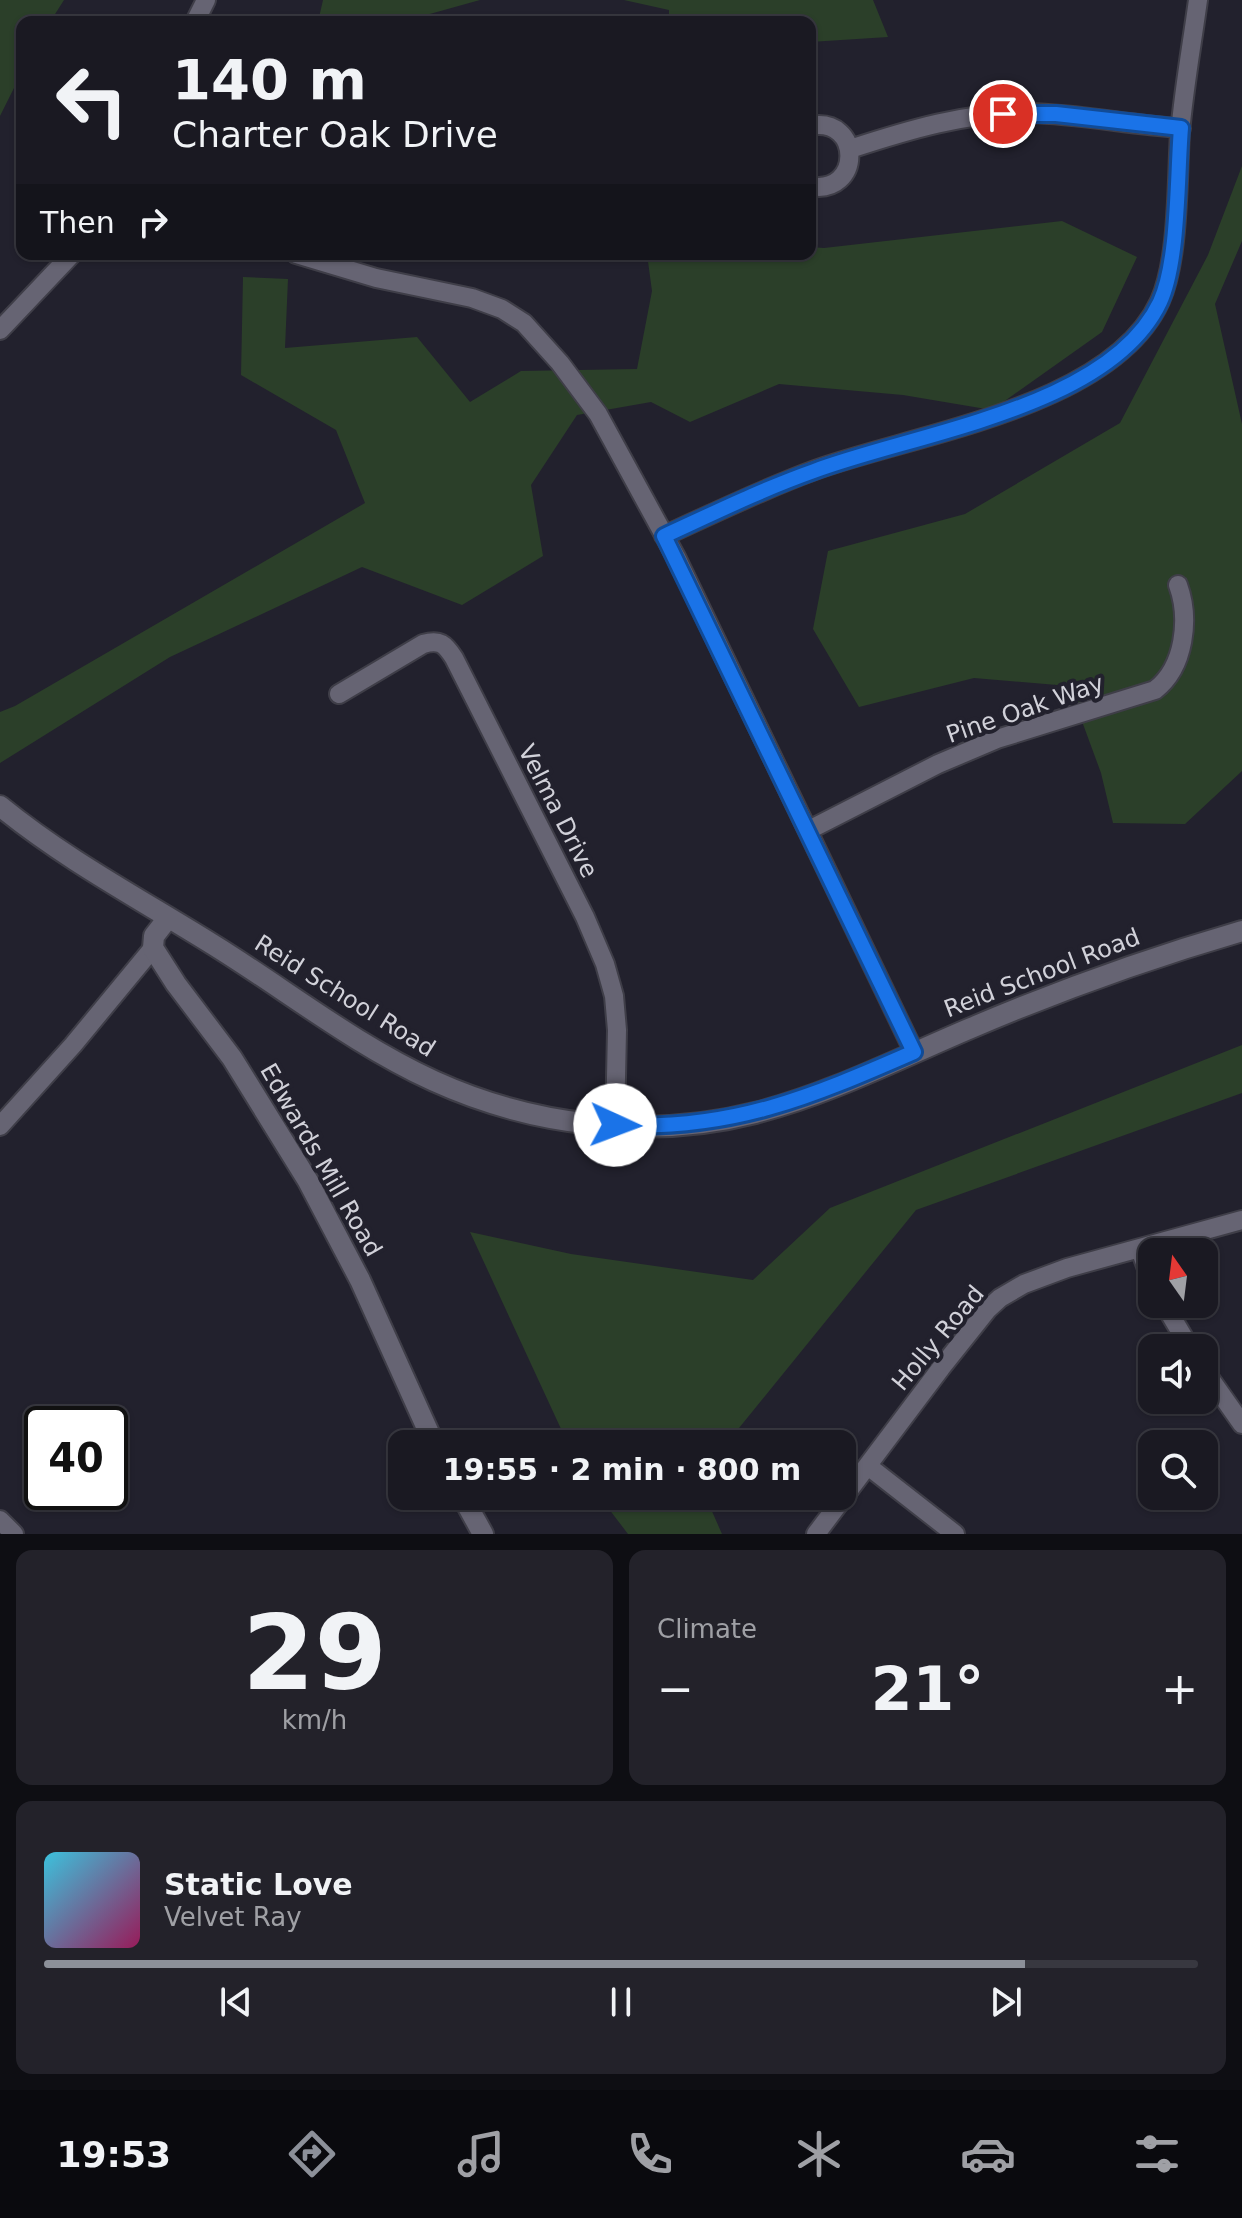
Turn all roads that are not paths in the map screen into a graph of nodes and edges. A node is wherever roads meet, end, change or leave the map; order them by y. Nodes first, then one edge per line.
1 (1198, 0) edge
2 (816, 125) edge
3 (1181, 128) junction
4 (850, 149) junction
5 (816, 186) edge
6 (66, 260) edge
7 (331, 260) edge
8 (0, 330) edge
9 (664, 536) junction
10 (1178, 585) dead end
11 (339, 694) dead end
12 (0, 806) edge
13 (809, 830) junction
14 (168, 918) junction
15 (1242, 931) edge
16 (153, 948) junction
17 (914, 1052) junction
18 (615, 1125) junction
19 (0, 1126) edge
20 (1242, 1220) edge
21 (1179, 1238) edge
22 (1138, 1250) edge
23 (1218, 1390) edge
24 (1242, 1424) edge
25 (428, 1430) edge
26 (868, 1466) junction
27 (470, 1510) edge
28 (0, 1520) edge
29 (14, 1534) edge
30 (483, 1534) edge
31 (816, 1534) edge
32 (955, 1534) edge

1 - 3 street
2 - 4 street
3 - 4 street
3 - 9 street
4 - 5 street
6 - 8 street
7 - 9 street
9 - 13 street
10 - 13 street, Pine Oak Way
11 - 18 street, Velma Drive
12 - 14 street, Reid School Road
13 - 17 street
14 - 16 street
14 - 18 street, Reid School Road
15 - 17 street, Reid School Road
16 - 19 street
16 - 25 street, Edwards Mill Road
17 - 18 street, Reid School Road
20 - 21 street, Holly Road
22 - 26 street, Holly Road
23 - 24 street
26 - 31 street, Holly Road
26 - 32 street
27 - 30 street
28 - 29 street

